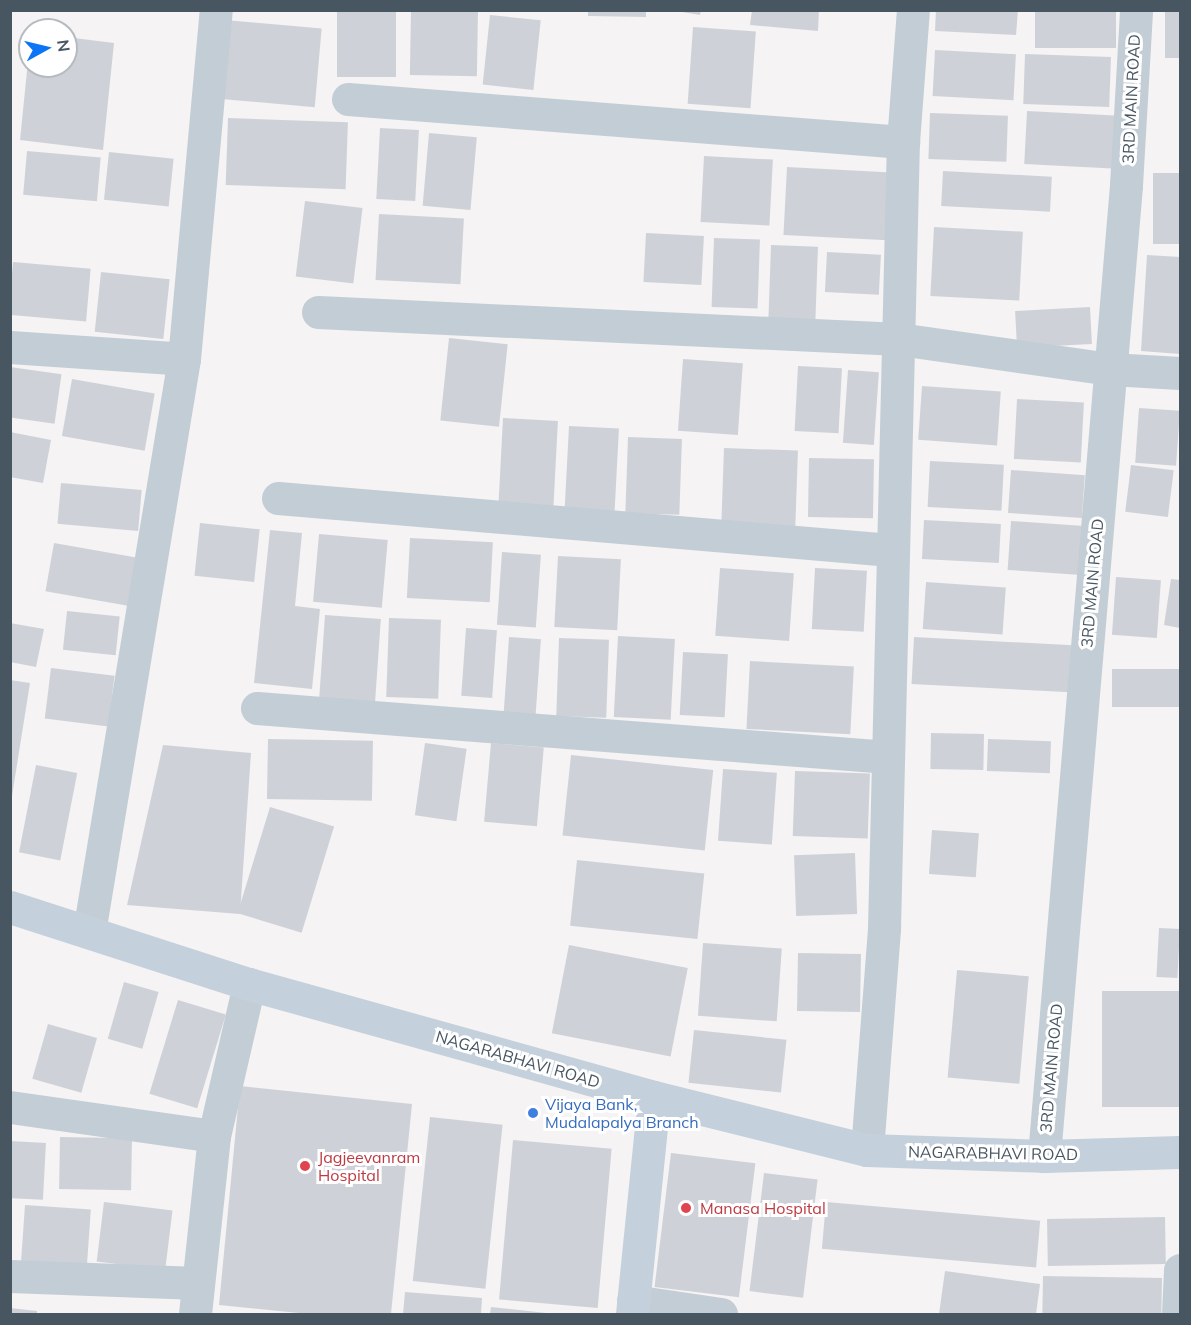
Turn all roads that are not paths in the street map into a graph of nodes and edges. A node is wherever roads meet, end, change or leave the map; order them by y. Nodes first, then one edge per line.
1 (216, 10) edge
2 (913, 10) edge
3 (1136, 10) edge
4 (348, 99) dead end
5 (903, 142) junction
6 (318, 312) dead end
7 (899, 339) junction
8 (10, 347) edge
9 (184, 359) junction
10 (1110, 369) junction
11 (1180, 373) edge
12 (278, 498) dead end
13 (891, 550) junction
14 (257, 708) dead end
15 (888, 757) junction
16 (10, 907) edge
17 (89, 932) junction
18 (249, 984) junction
19 (654, 1097) junction
20 (10, 1107) edge
21 (214, 1136) junction
22 (867, 1149) junction
23 (1180, 1152) edge
24 (1044, 1156) junction
25 (1180, 1270) edge
26 (10, 1276) edge
27 (196, 1299) edge
28 (633, 1307) edge
29 (721, 1314) edge
30 (1178, 1314) edge

1 - 9 street
2 - 5 street
3 - 10 street, 3RD MAIN ROAD
4 - 5 street
5 - 7 street
6 - 7 street
7 - 10 street
7 - 13 street
8 - 9 street
9 - 17 street
10 - 11 street
10 - 24 street, 3RD MAIN ROAD
12 - 13 street
13 - 15 street
14 - 15 street
15 - 22 street
16 - 17 main road, NAGARABHAVI ROAD
17 - 18 main road, NAGARABHAVI ROAD
18 - 19 main road, NAGARABHAVI ROAD
18 - 21 street
19 - 22 main road, NAGARABHAVI ROAD
19 - 28 main road
20 - 21 street
21 - 27 street
22 - 24 main road, NAGARABHAVI ROAD
23 - 24 main road, NAGARABHAVI ROAD
25 - 30 street
26 - 27 street
28 - 29 street

